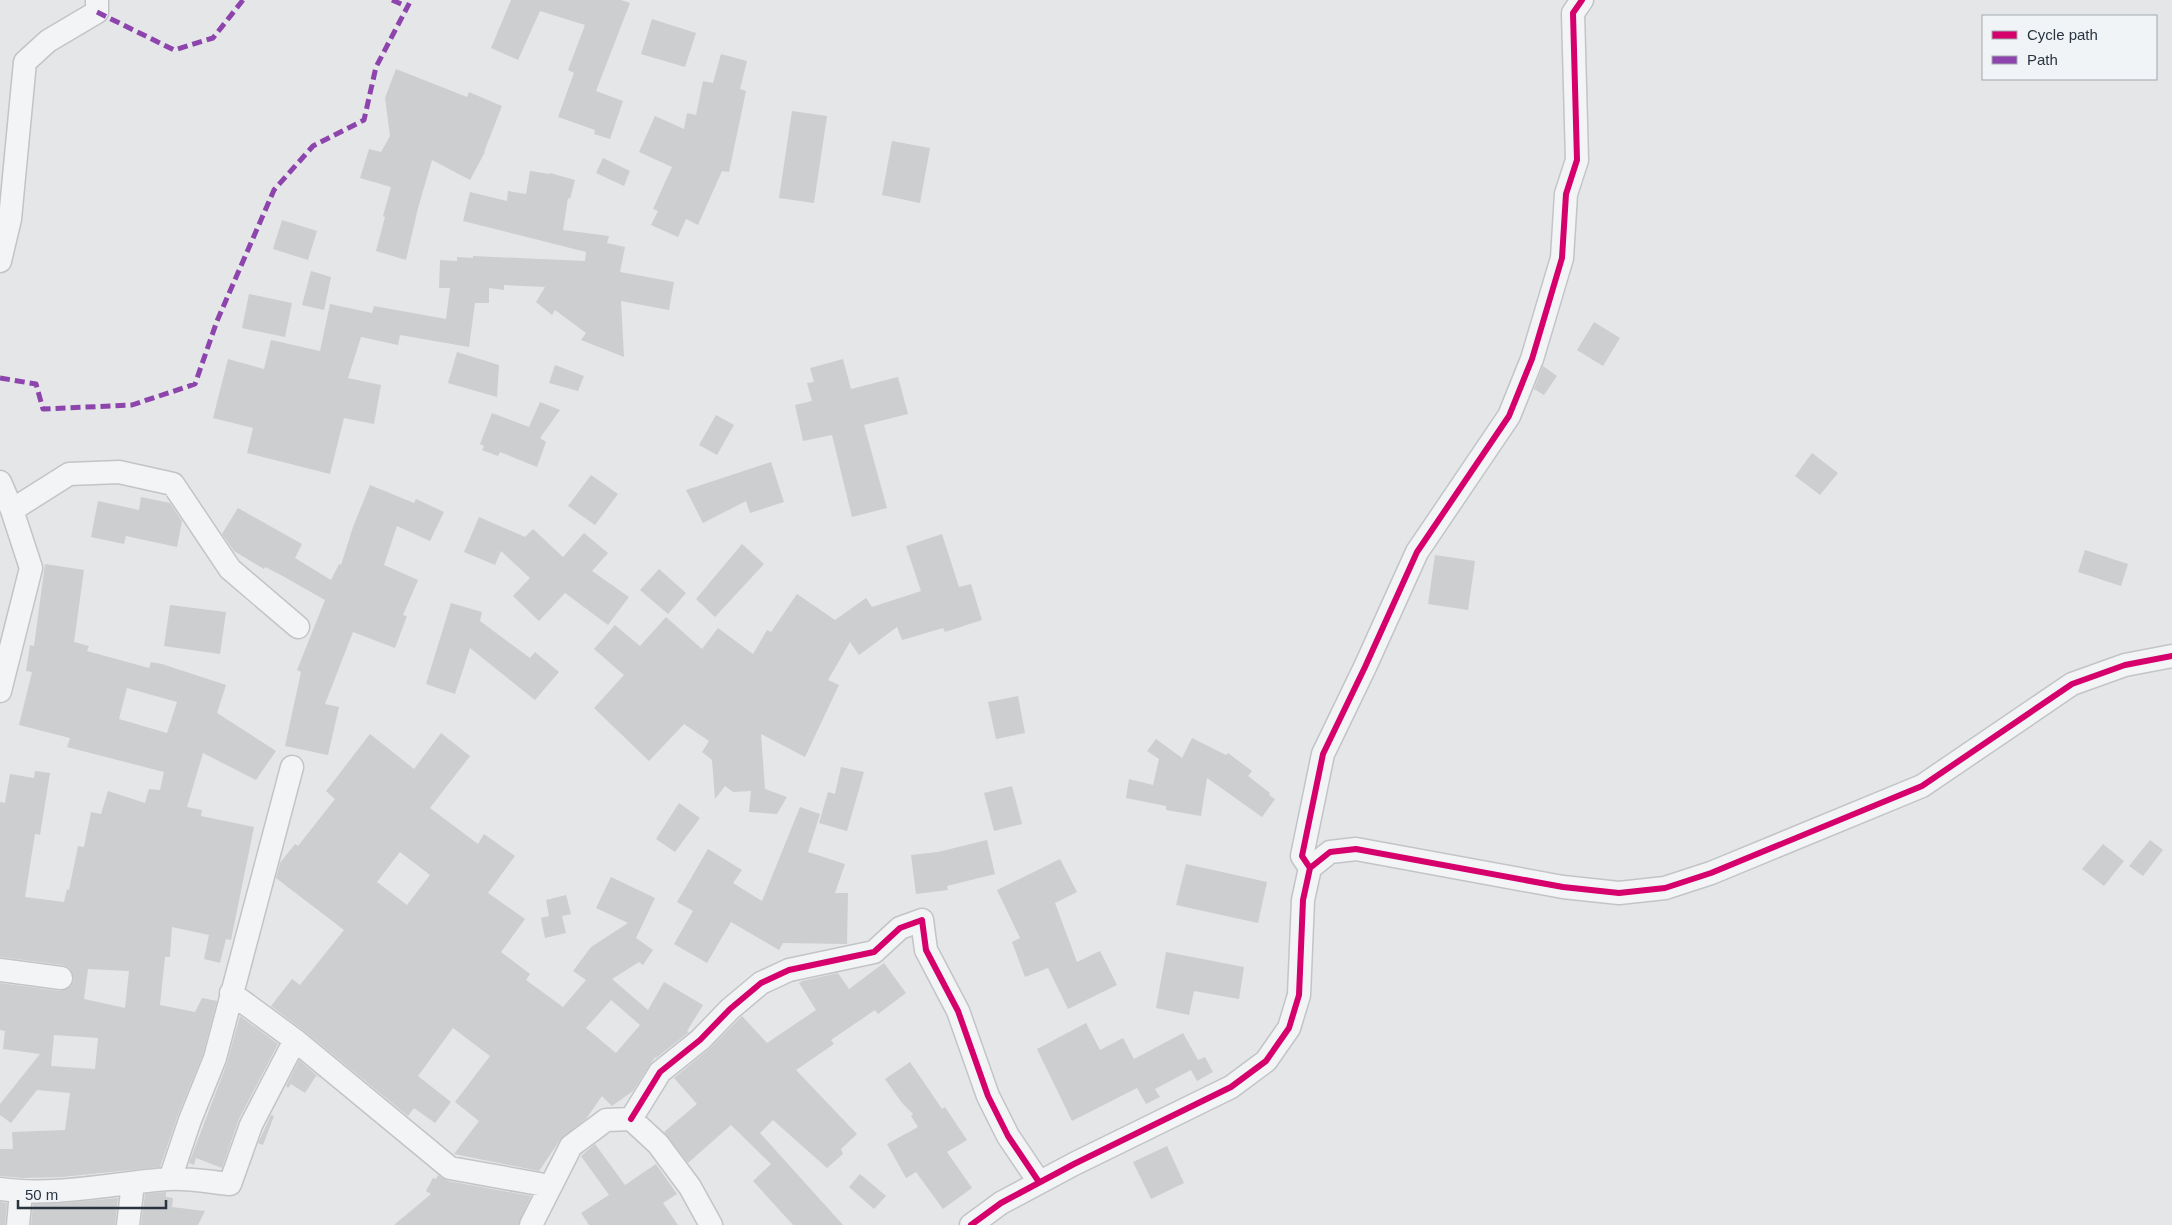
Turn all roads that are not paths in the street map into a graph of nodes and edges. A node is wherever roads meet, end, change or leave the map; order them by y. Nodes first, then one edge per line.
1 (97, 0) edge
2 (1582, 0) edge
3 (0, 261) edge
4 (0, 482) edge
5 (12, 510) junction
6 (298, 627) dead end
7 (2172, 656) edge
8 (0, 691) edge
9 (292, 767) dead end
10 (1310, 868) junction
11 (0, 970) edge
12 (61, 978) dead end
13 (231, 993) junction
14 (295, 1040) junction
15 (631, 1119) junction
16 (170, 1179) junction
17 (1039, 1182) junction
18 (132, 1184) junction
19 (550, 1186) junction
20 (11, 1191) edge
21 (18, 1225) edge
22 (128, 1225) edge
23 (531, 1225) edge
24 (710, 1225) edge
25 (971, 1225) edge

1 - 3 street
2 - 10 street
4 - 5 street
5 - 6 street
5 - 8 street
7 - 10 street
9 - 13 street
10 - 17 street
11 - 12 street
13 - 14 street
13 - 16 street
14 - 16 street
14 - 19 street
15 - 17 street
15 - 19 street
15 - 24 street
16 - 18 street
17 - 25 street
18 - 20 street
18 - 22 street
19 - 23 street
20 - 21 street

